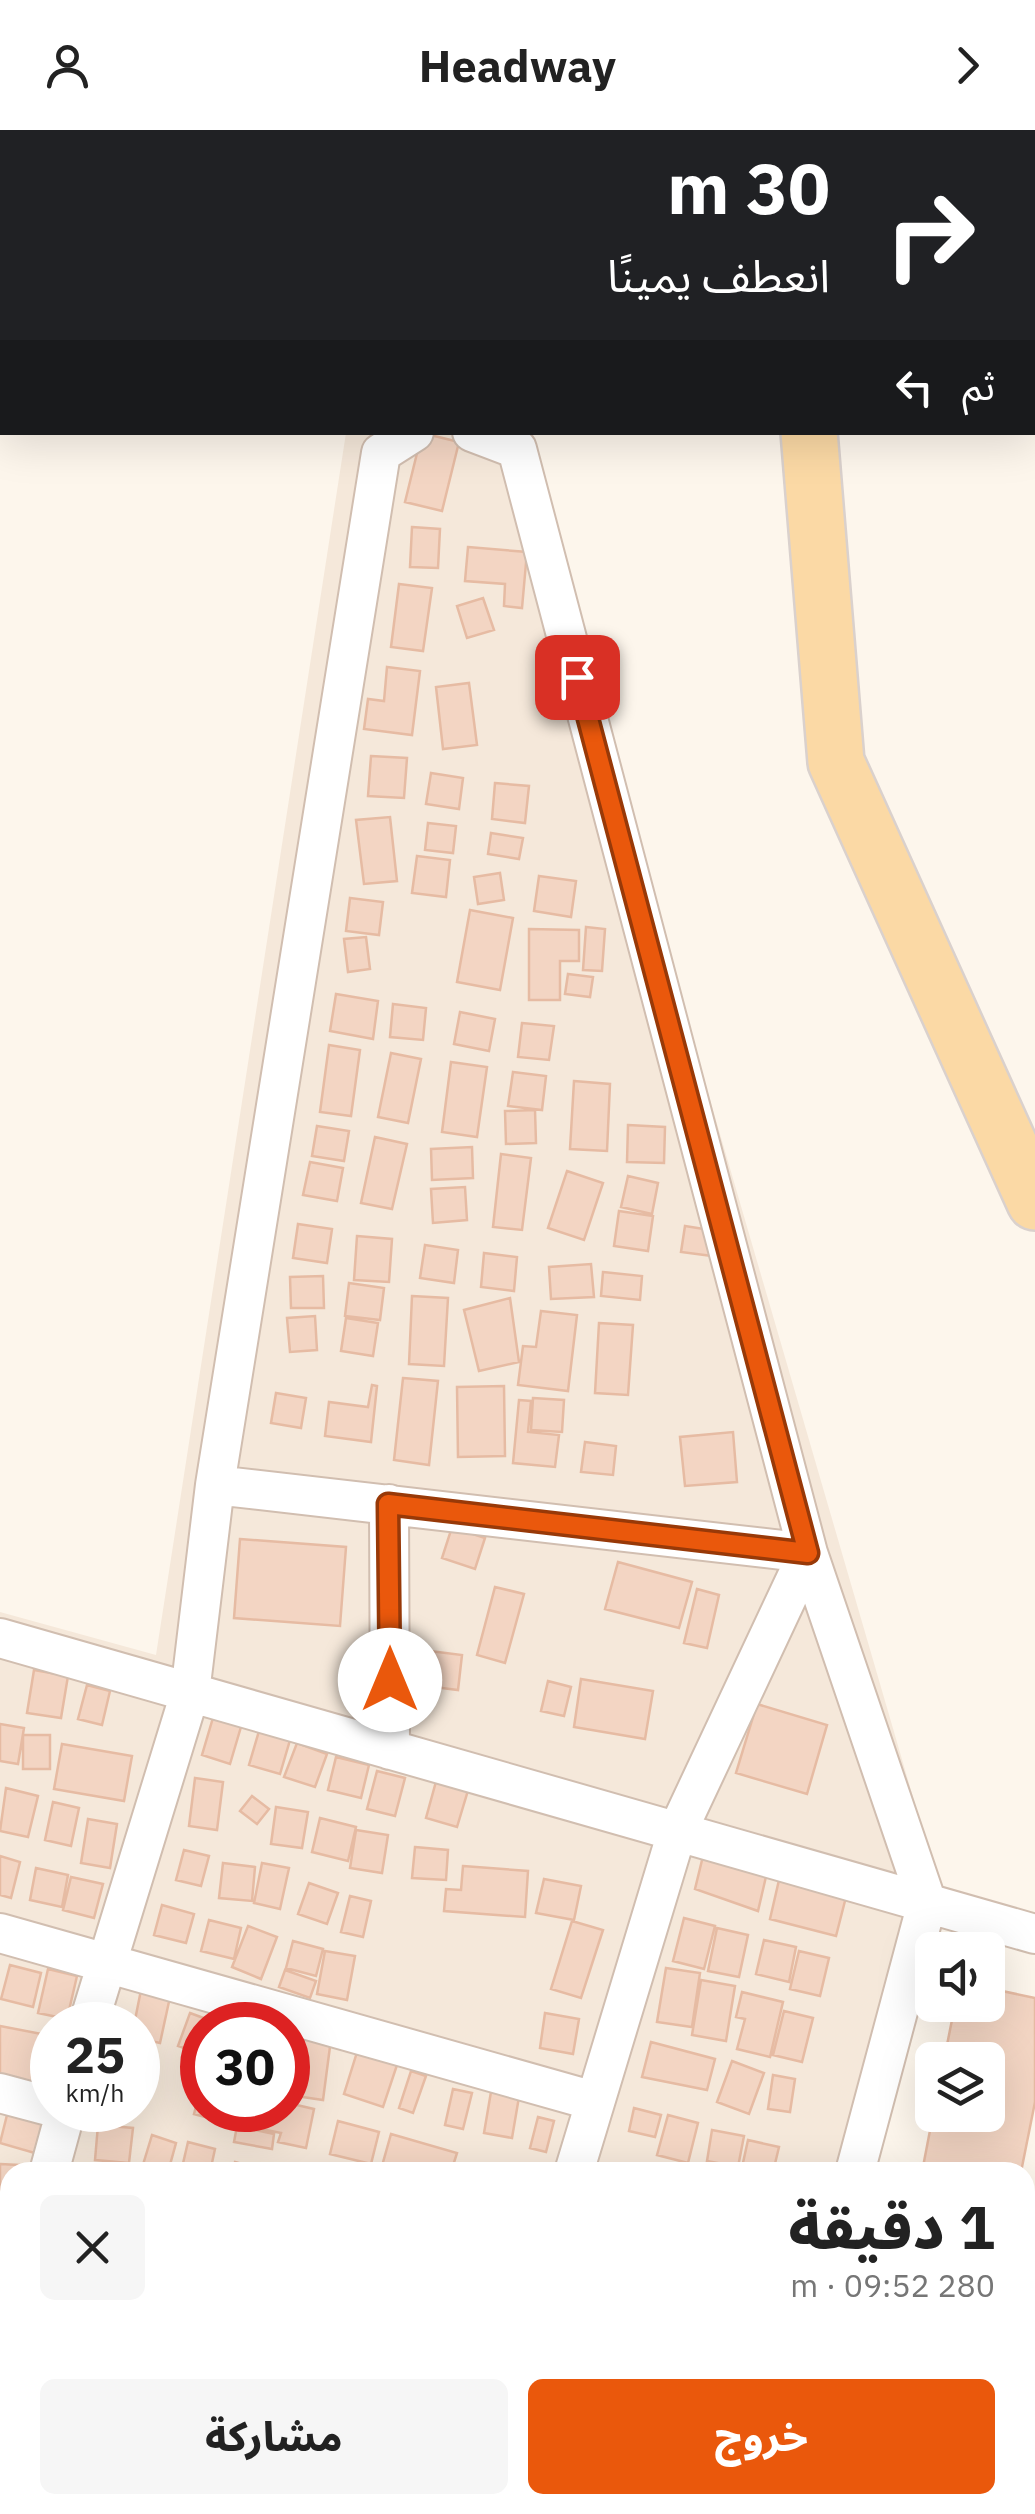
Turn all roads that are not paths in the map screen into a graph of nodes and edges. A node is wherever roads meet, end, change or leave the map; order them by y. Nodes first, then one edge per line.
1 (409, 435) edge
2 (480, 435) edge
3 (810, 435) edge
4 (1035, 1202) edge
5 (214, 1485) junction
6 (388, 1504) junction
7 (808, 1553) junction
8 (0, 1638) edge
9 (190, 1692) junction
10 (390, 1750) junction
11 (677, 1832) junction
12 (927, 1902) junction
13 (0, 1932) edge
14 (1035, 1934) edge
15 (104, 1961) junction
16 (94, 2002) edge
17 (0, 2093) edge
18 (30, 2101) edge
19 (594, 2101) junction
20 (60, 2132) edge
21 (52, 2162) edge
22 (577, 2162) edge
23 (858, 2162) edge

1 - 5 street
2 - 7 street
3 - 4 main road
5 - 6 street
5 - 9 street
6 - 7 street
6 - 10 street
7 - 11 street
7 - 12 street
8 - 9 street
9 - 10 street
9 - 15 street
10 - 11 street
11 - 12 street
11 - 19 street
12 - 14 street
12 - 23 street
13 - 15 street
15 - 16 street
15 - 19 street
17 - 18 street
19 - 22 street
20 - 21 street

